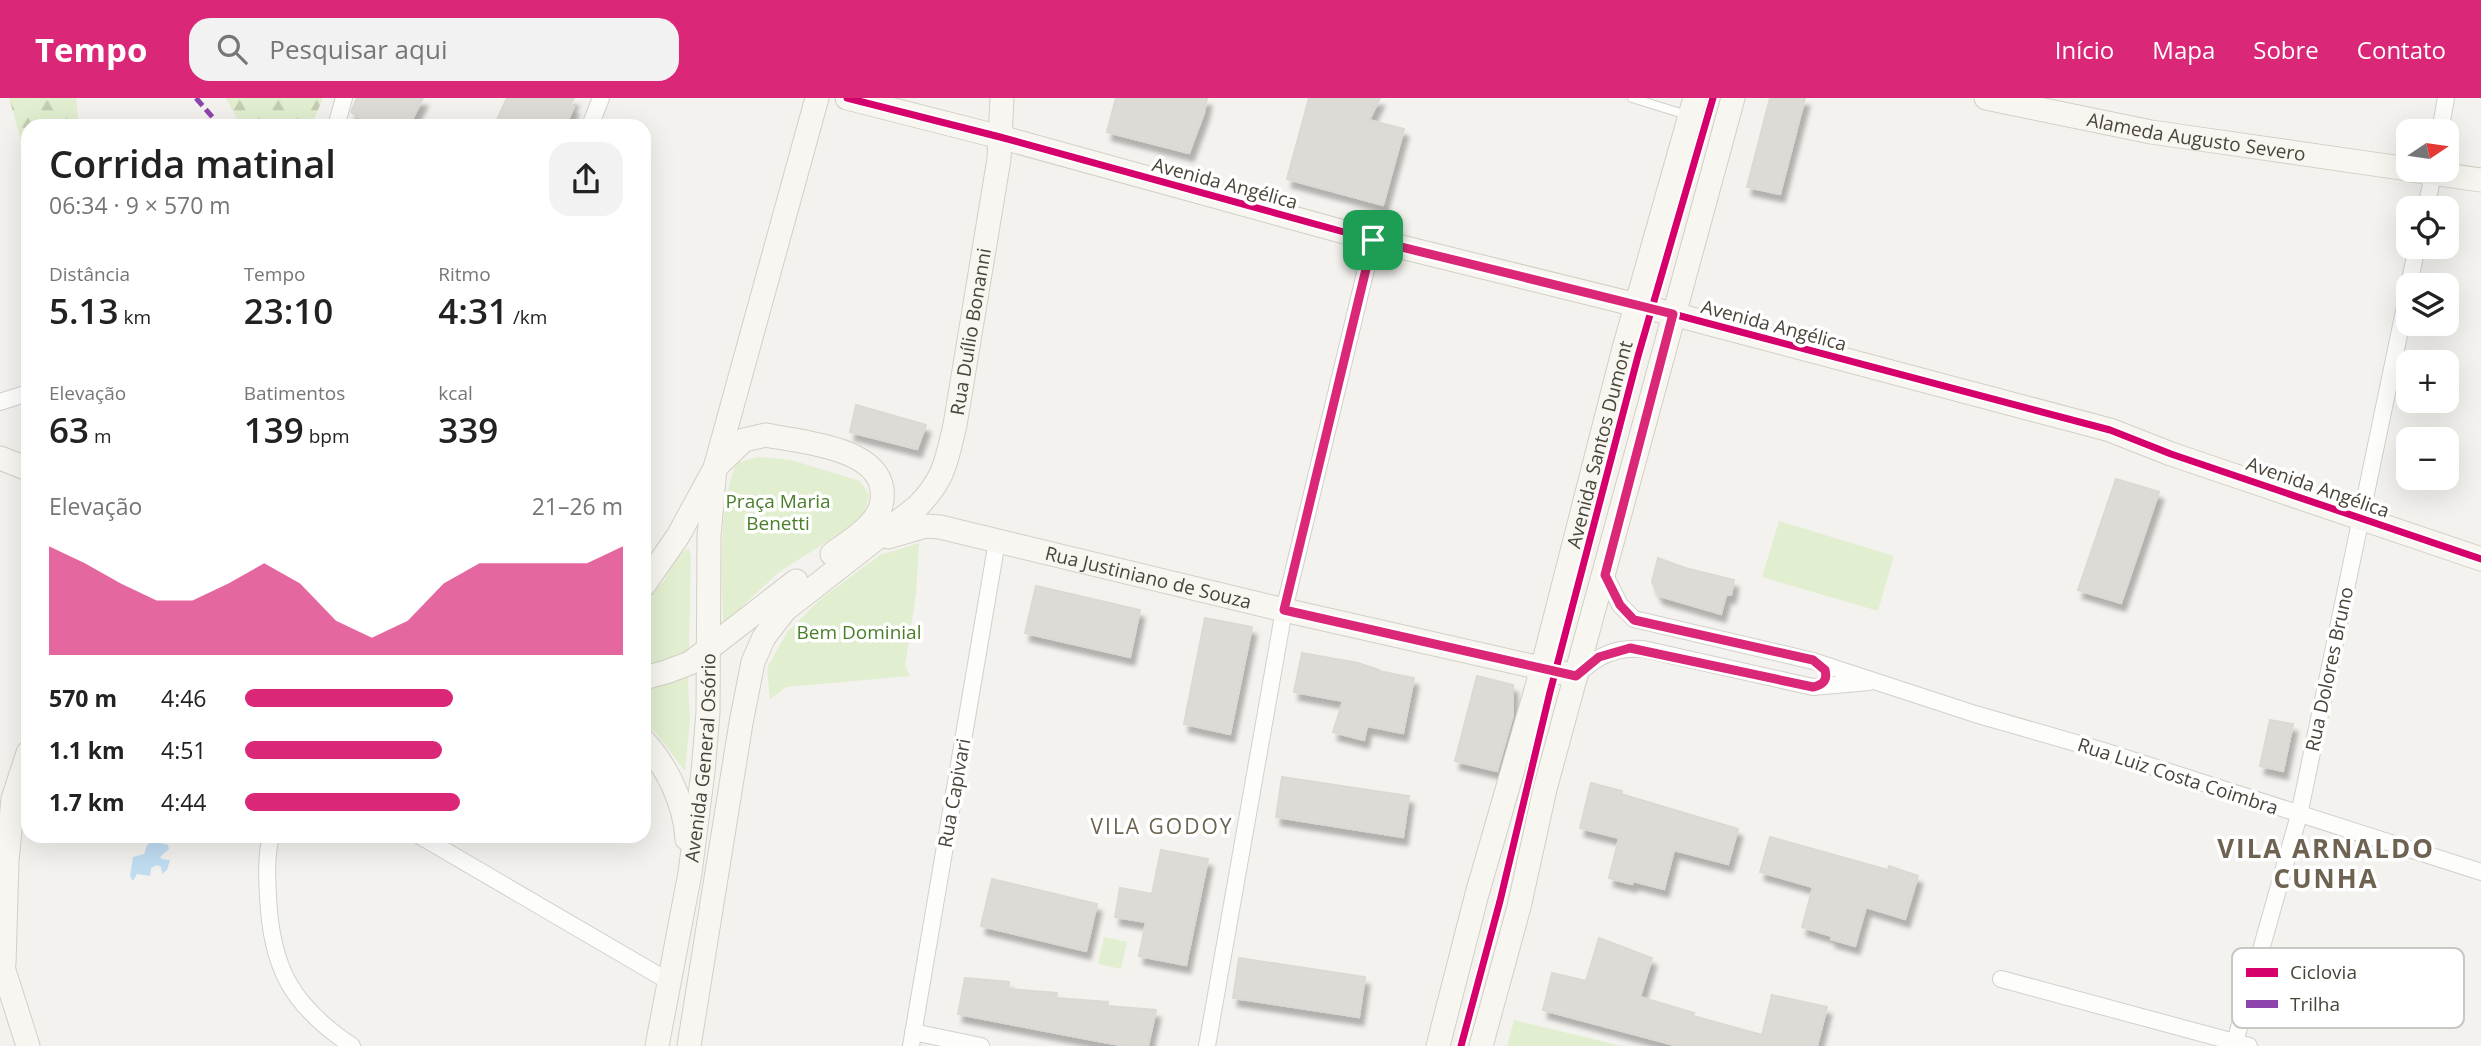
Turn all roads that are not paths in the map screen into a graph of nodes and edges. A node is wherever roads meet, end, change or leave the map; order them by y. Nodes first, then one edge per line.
1 (344, 98) edge
2 (601, 98) edge
3 (817, 98) edge
4 (847, 98) edge
5 (1002, 98) edge
6 (1632, 98) edge
7 (1733, 98) edge
8 (1986, 98) edge
9 (2446, 98) edge
10 (1692, 107) edge
11 (338, 119) edge
12 (593, 119) edge
13 (2442, 119) edge
14 (1000, 137) junction
15 (2396, 166) edge
16 (2459, 176) edge
17 (2481, 180) edge
18 (1373, 240) junction
19 (1637, 306) junction
20 (1673, 314) junction
21 (2399, 336) edge
22 (21, 395) edge
23 (0, 402) edge
24 (0, 458) edge
25 (21, 466) edge
26 (715, 468) junction
27 (2361, 517) junction
28 (878, 539) junction
29 (997, 541) junction
30 (2481, 559) edge
31 (819, 564) junction
32 (651, 575) edge
33 (1605, 575) junction
34 (785, 610) junction
35 (1284, 610) junction
36 (708, 650) junction
37 (1818, 663) junction
38 (1542, 669) junction
39 (651, 676) edge
40 (1576, 676) junction
41 (1875, 682) junction
42 (1813, 687) junction
43 (651, 749) edge
44 (21, 774) edge
45 (2299, 815) junction
46 (270, 843) edge
47 (432, 843) edge
48 (4, 865) edge
49 (2481, 872) edge
50 (690, 873) junction
51 (2266, 948) edge
52 (2, 961) edge
53 (2001, 979) dead end
54 (670, 982) junction
55 (912, 1039) edge
56 (2242, 1044) edge
57 (28, 1046) edge
58 (352, 1046) edge
59 (657, 1046) edge
60 (689, 1046) edge
61 (981, 1046) edge
62 (1207, 1046) edge
63 (1438, 1046) edge
64 (1481, 1046) edge

1 - 11 street
2 - 12 street
3 - 26 main road
4 - 14 main road, Avenida Angélica
5 - 14 main road, Rua Duílio Bonanni
6 - 10 lane
7 - 20 main road, Avenida Santos Dumont
8 - 15 main road, Alameda Augusto Severo
9 - 13 street
10 - 19 main road, Avenida Santos Dumont
14 - 18 main road, Avenida Angélica
14 - 28 main road, Rua Duílio Bonanni
16 - 17 main road, Alameda Augusto Severo
18 - 19 main road, Avenida Angélica
18 - 35 street
19 - 20 main road, Avenida Angélica
19 - 38 main road, Avenida Santos Dumont
20 - 27 main road, Avenida Angélica
20 - 33 main road, Avenida Santos Dumont
21 - 27 street, Rua Dolores Bruno
22 - 23 street
24 - 25 main road
26 - 31 main road
26 - 32 main road
26 - 36 main road, Avenida General Osório
27 - 30 main road, Avenida Angélica
27 - 45 street, Rua Dolores Bruno
28 - 29 main road, Rua Justiniano de Souza
28 - 31 main road
28 - 34 main road, Avenida General Osório
29 - 35 main road, Rua Justiniano de Souza
29 - 55 street, Rua Capivari
31 - 34 main road
31 - 36 main road
33 - 37 street, Rua Luiz Costa Coimbra
33 - 40 main road, Avenida Santos Dumont
34 - 60 main road, Avenida General Osório
35 - 38 main road, Rua Justiniano de Souza
35 - 62 street
36 - 39 main road
36 - 50 main road, Avenida General Osório
37 - 41 street, Rua Luiz Costa Coimbra
37 - 42 street
38 - 40 main road
38 - 63 main road, Avenida Santos Dumont
40 - 42 street, Rua Luiz Costa Coimbra
40 - 64 main road, Avenida Santos Dumont
41 - 42 street, Rua Luiz Costa Coimbra
41 - 45 street, Rua Luiz Costa Coimbra
43 - 50 main road
44 - 48 main road
45 - 49 street, Rua Luiz Costa Coimbra
45 - 51 street, Rua Dolores Bruno
46 - 58 street
47 - 54 street
48 - 52 main road
50 - 54 main road, Avenida General Osório
52 - 57 main road
53 - 56 street
54 - 59 main road, Avenida General Osório
55 - 61 street

